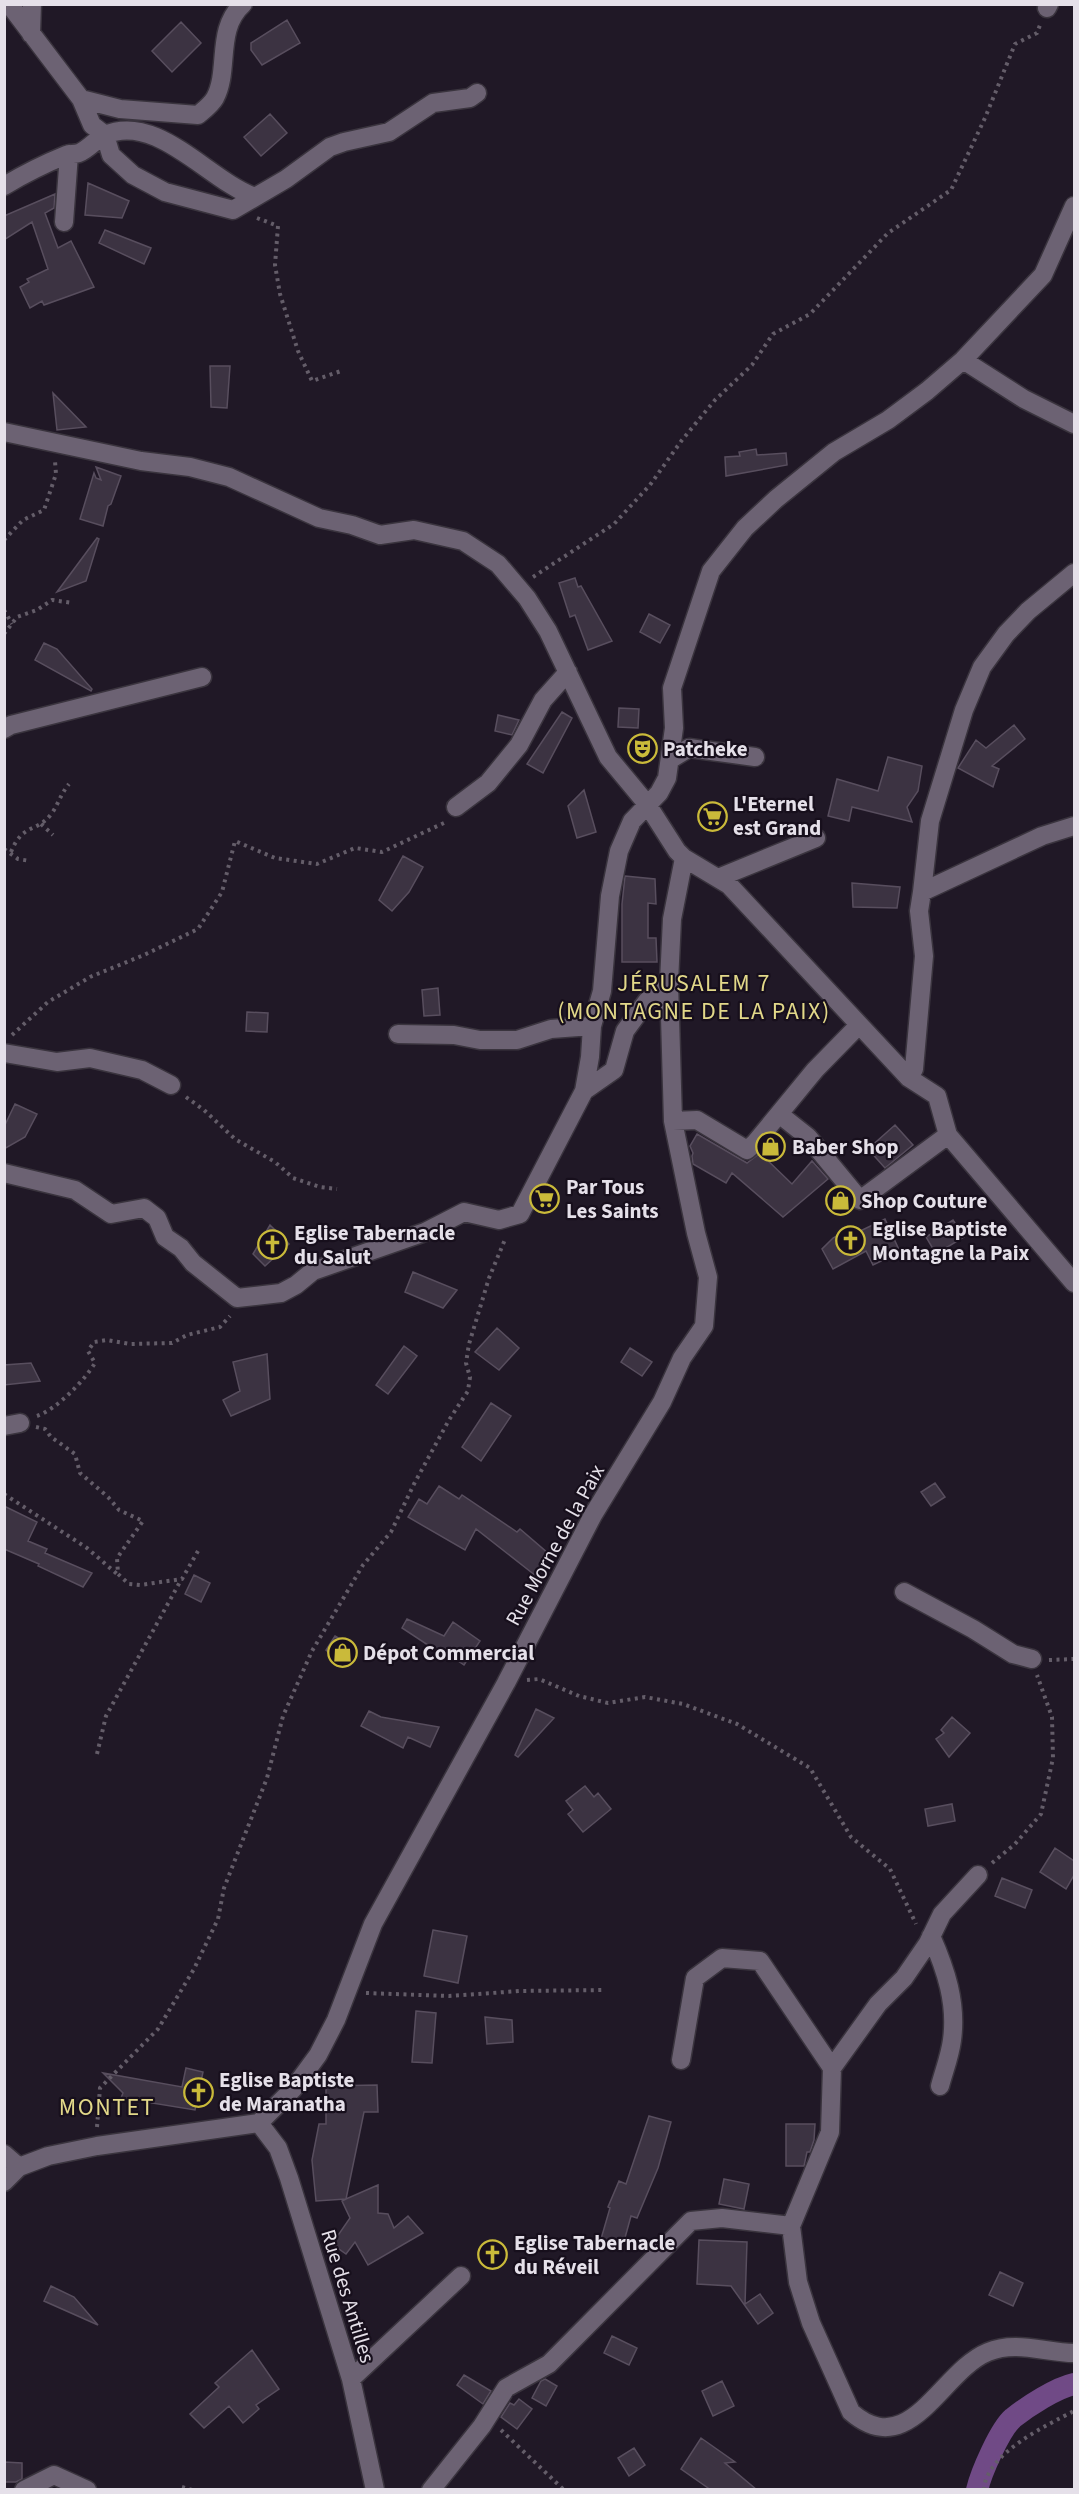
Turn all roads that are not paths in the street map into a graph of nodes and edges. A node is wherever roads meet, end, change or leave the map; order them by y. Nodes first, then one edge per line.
1 (9, 4) edge
2 (32, 4) edge
3 (243, 4) edge
4 (31, 34) junction
5 (477, 93) dead end
6 (81, 99) junction
7 (105, 135) junction
8 (69, 154) junction
9 (4, 186) edge
10 (255, 197) junction
11 (1074, 206) edge
12 (64, 222) dead end
13 (963, 360) junction
14 (1074, 424) edge
15 (4, 432) edge
16 (1074, 573) edge
17 (568, 672) junction
18 (202, 677) dead end
19 (4, 729) edge
20 (755, 757) dead end
21 (671, 759) junction
22 (647, 804) junction
23 (456, 807) road end
24 (1074, 826) edge
25 (816, 838) dead end
26 (684, 858) junction
27 (718, 878) junction
28 (922, 892) junction
29 (669, 982) junction
30 (859, 1025) junction
31 (592, 1026) junction
32 (398, 1034) dead end
33 (4, 1053) edge
34 (909, 1078) junction
35 (171, 1086) road end
36 (584, 1091) junction
37 (779, 1114) junction
38 (673, 1121) junction
39 (948, 1135) junction
40 (4, 1173) edge
41 (1074, 1283) edge
42 (904, 1592) dead end
43 (1032, 1659) road end
44 (978, 1875) road end
45 (929, 1939) junction
46 (681, 2060) dead end
47 (832, 2068) junction
48 (940, 2086) dead end
49 (259, 2123) junction
50 (4, 2154) edge
51 (19, 2167) junction
52 (4, 2182) edge
53 (791, 2226) junction
54 (461, 2276) dead end
55 (1074, 2353) edge
56 (351, 2379) junction
57 (24, 2490) edge
58 (87, 2490) edge
59 (375, 2490) edge
60 (431, 2490) edge

1 - 4 street
2 - 4 street
3 - 6 street
4 - 6 street
5 - 10 street
6 - 7 street
7 - 8 street
7 - 10 street
7 - 10 street
8 - 9 street
8 - 12 street
11 - 13 street
13 - 14 street
13 - 21 street
15 - 17 street
16 - 28 street
17 - 22 street
17 - 23 street
18 - 19 street
20 - 21 street
21 - 22 street
22 - 26 street
22 - 31 street
24 - 28 street
25 - 27 street
26 - 27 street
26 - 29 street, Rue Morne de la Paix
27 - 30 street
28 - 34 street
29 - 36 street
29 - 38 street, Rue Morne de la Paix
30 - 34 street
30 - 37 street
31 - 32 street
31 - 36 street
33 - 35 street
34 - 39 street
36 - 40 street
37 - 38 street
37 - 39 street
38 - 49 street, Rue Morne de la Paix
39 - 41 street
42 - 43 street
44 - 45 street
45 - 47 street
45 - 48 street
46 - 47 street
47 - 53 street
49 - 51 street
49 - 56 street, Rue des Antilles
50 - 51 street
51 - 52 street
53 - 55 street
53 - 60 street
54 - 56 street
56 - 59 street, Rue des Antilles
57 - 58 street

